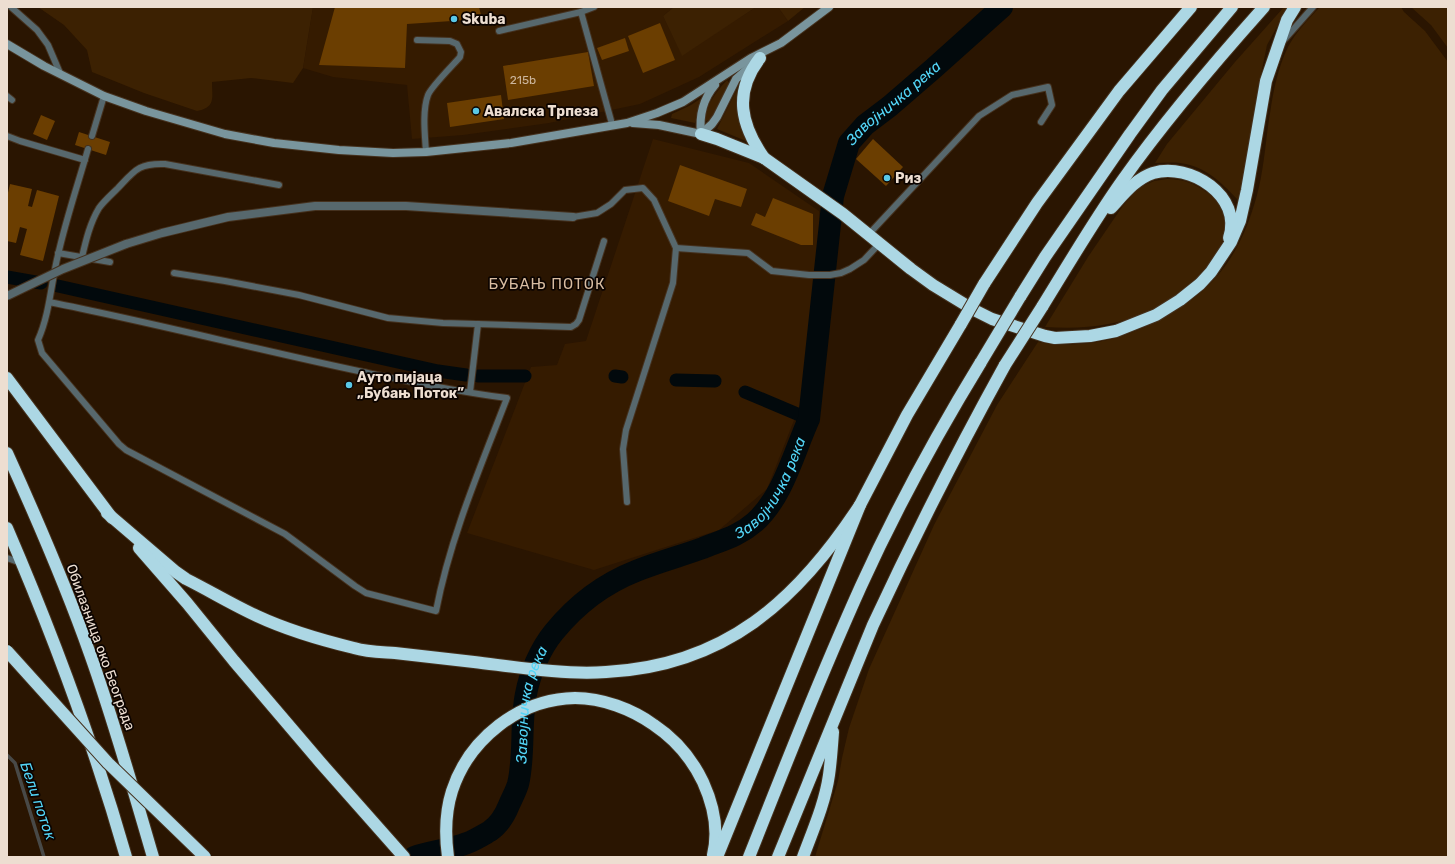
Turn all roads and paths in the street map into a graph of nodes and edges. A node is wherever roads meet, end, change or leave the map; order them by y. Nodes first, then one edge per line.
1 (11, 7) edge
2 (594, 7) edge
3 (829, 7) edge
4 (1181, 7) edge
5 (1191, 7) edge
6 (1232, 7) edge
7 (1264, 7) edge
8 (1295, 7) edge
9 (1313, 7) edge
10 (581, 12) junction
11 (499, 31) dead end
12 (1167, 35) junction
13 (417, 40) dead end
14 (780, 43) junction
15 (7, 44) edge
16 (1278, 47) junction
17 (760, 58) junction
18 (60, 73) junction
19 (719, 79) junction
20 (104, 96) junction
21 (1041, 122) dead end
22 (627, 123) junction
23 (612, 124) junction
24 (701, 134) junction
25 (7, 136) edge
26 (92, 136) dead end
27 (88, 149) dead end
28 (426, 152) junction
29 (764, 158) junction
30 (85, 160) junction
31 (279, 185) dead end
32 (573, 217) joint
33 (1091, 228) junction
34 (869, 234) junction
35 (604, 241) dead end
36 (879, 244) junction
37 (676, 248) junction
38 (58, 253) junction
39 (1223, 254) junction
40 (82, 257) junction
41 (110, 262) dead end
42 (174, 273) dead end
43 (7, 296) edge
44 (49, 302) junction
45 (478, 324) junction
46 (7, 378) edge
47 (470, 392) junction
48 (7, 453) edge
49 (626, 502) dead end
50 (860, 505) junction
51 (107, 512) junction
52 (7, 528) edge
53 (7, 558) edge
54 (22, 563) junction
55 (7, 651) edge
56 (835, 719) junction
57 (126, 857) edge
58 (153, 857) edge
59 (205, 857) edge
60 (404, 857) edge
61 (448, 857) edge
62 (712, 857) edge
63 (717, 857) edge
64 (749, 857) edge
65 (778, 857) edge
66 (803, 857) edge

1 - 18 lane
2 - 10 lane
3 - 14 main road
4 - 12 highway
5 - 12 highway
6 - 64 highway, bridge
7 - 33 highway
8 - 16 highway
9 - 16 lane
10 - 11 lane
10 - 23 lane
12 - 50 highway, bridge
13 - 28 lane
14 - 17 main road
14 - 19 main road
15 - 18 main road
16 - 39 highway
17 - 24 main road
17 - 29 highway
18 - 20 main road
19 - 22 main road
19 - 24 main road
20 - 26 lane
20 - 28 main road
21 - 34 lane
22 - 23 main road
22 - 24 main road
23 - 28 main road
24 - 29 highway
25 - 30 lane
27 - 30 lane
29 - 34 highway
30 - 38 lane
31 - 40 lane
32 - 37 lane
32 - 43 street, bridge
33 - 39 highway
33 - 56 highway, bridge
34 - 36 highway
35 - 45 lane
36 - 37 lane
36 - 39 highway
37 - 49 lane
38 - 40 lane
38 - 44 lane
40 - 41 lane
42 - 45 lane
44 - 47 lane
44 - 47 lane
45 - 47 lane
46 - 51 highway
48 - 58 highway, Обилазница око Београда
50 - 51 highway
50 - 63 highway
51 - 60 highway
52 - 54 highway
53 - 54 lane
54 - 57 highway
55 - 59 highway, bridge
56 - 65 highway
56 - 66 highway
61 - 62 highway

